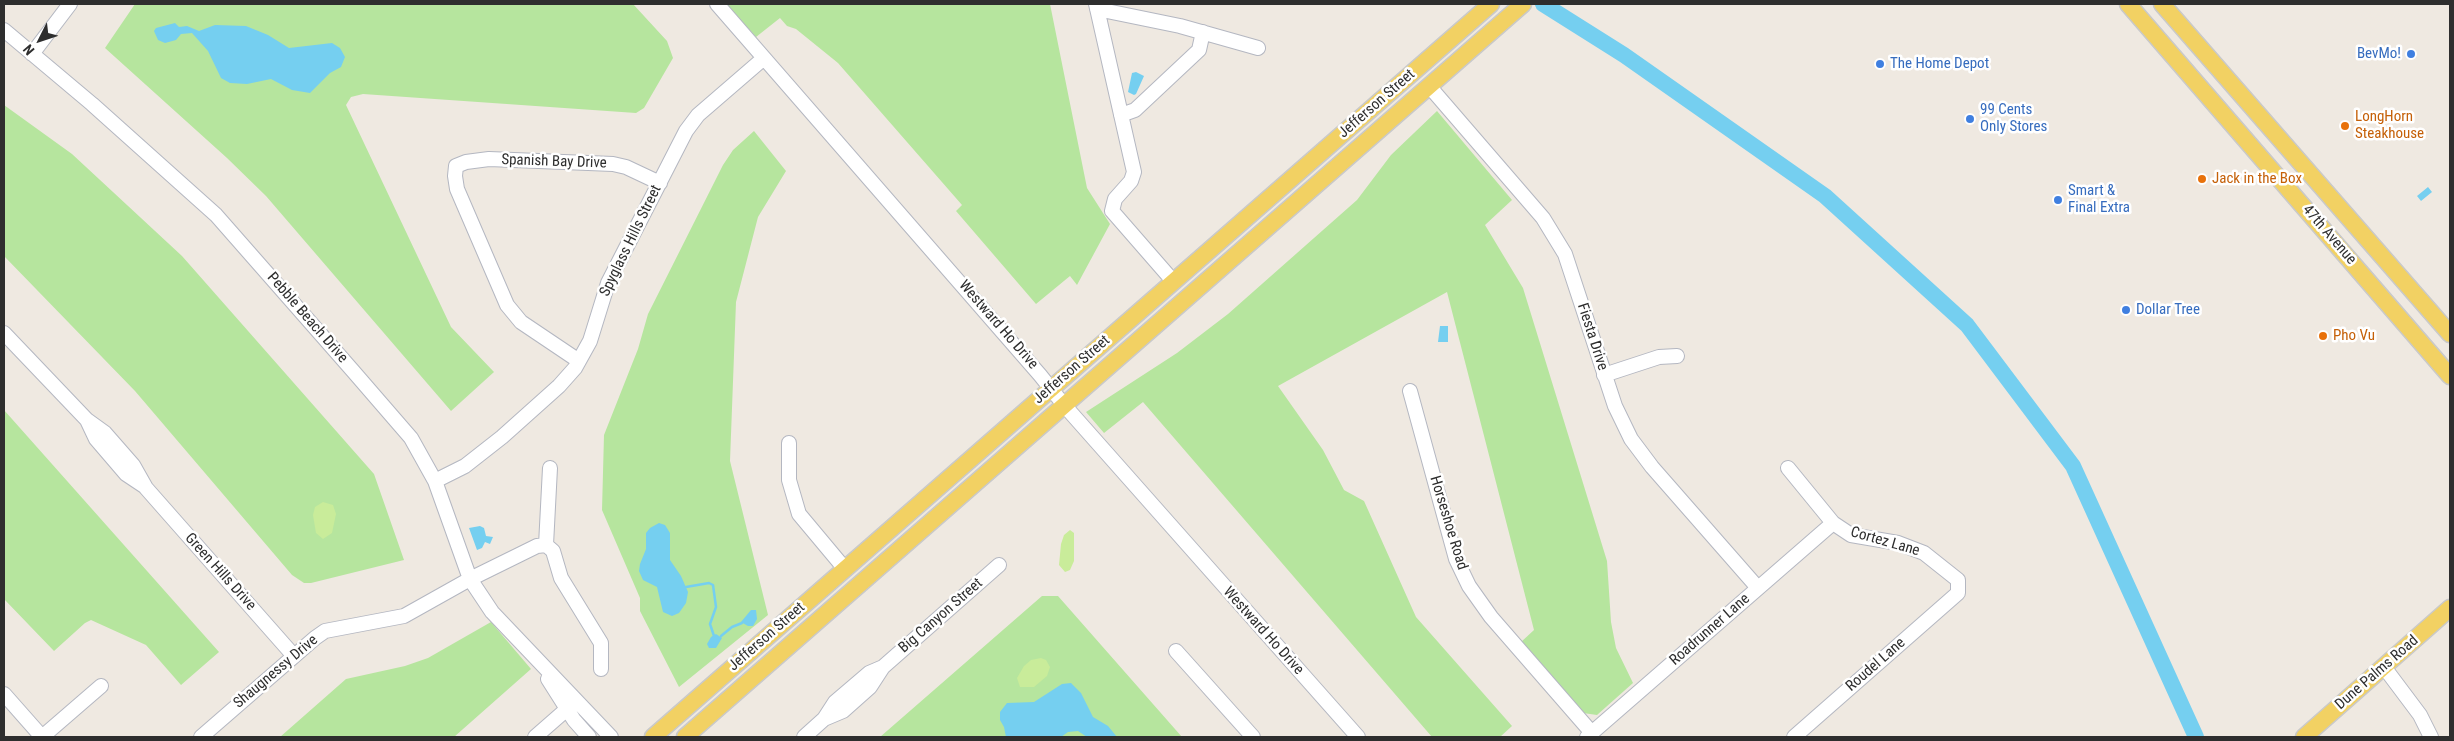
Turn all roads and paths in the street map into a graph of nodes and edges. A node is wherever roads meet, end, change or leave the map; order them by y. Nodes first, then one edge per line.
1 (70, 4) edge
2 (716, 4) edge
3 (1491, 4) edge
4 (1523, 4) edge
5 (2128, 4) edge
6 (2162, 4) edge
7 (1096, 7) edge
8 (4, 30) edge
9 (1203, 32) junction
10 (1258, 48) dead end
11 (32, 54) junction
12 (764, 58) junction
13 (2234, 85) junction
14 (1429, 86) junction
15 (2212, 100) junction
16 (1121, 115) junction
17 (660, 183) junction
18 (1173, 281) junction
19 (4, 332) edge
20 (2450, 334) edge
21 (1677, 356) dead end
22 (1117, 358) junction
23 (579, 361) junction
24 (1604, 375) junction
25 (2450, 376) edge
26 (1050, 388) junction
27 (1410, 391) dead end
28 (1064, 405) junction
29 (789, 443) dead end
30 (550, 468) dead end
31 (1788, 468) dead end
32 (436, 481) junction
33 (1833, 523) junction
34 (546, 545) junction
35 (999, 565) dead end
36 (845, 569) junction
37 (470, 579) junction
38 (1758, 588) junction
39 (1958, 593) joint
40 (2450, 608) edge
41 (1176, 651) dead end
42 (294, 656) junction
43 (773, 660) junction
44 (538, 661) junction
45 (2384, 667) junction
46 (601, 669) dead end
47 (101, 686) dead end
48 (4, 694) edge
49 (567, 709) junction
50 (2310, 732) edge
51 (1589, 735) edge
52 (42, 737) edge
53 (201, 737) edge
54 (534, 737) edge
55 (589, 737) edge
56 (611, 737) edge
57 (653, 737) edge
58 (685, 737) edge
59 (804, 737) edge
60 (1253, 737) edge
61 (1358, 737) edge
62 (1794, 737) edge
63 (2431, 737) edge

1 - 11 street
2 - 12 street, Westward Ho Drive
3 - 18 main road, Jefferson Street
4 - 14 main road, Jefferson Street
5 - 15 main road, 47th Avenue
6 - 13 main road, 47th Avenue
7 - 9 street
7 - 16 street
8 - 11 street, Pebble Beach Drive
9 - 10 street
9 - 16 street
11 - 32 street, Pebble Beach Drive
12 - 17 street, Spyglass Hills Street
12 - 26 street, Westward Ho Drive
13 - 15 main road
13 - 20 main road, 47th Avenue
14 - 22 main road, Jefferson Street
14 - 24 street, Fiesta Drive
15 - 25 main road, 47th Avenue
16 - 18 street
17 - 23 street, Spyglass Hills Street
17 - 23 street, Spanish Bay Drive
18 - 22 main road
18 - 26 main road, Jefferson Street
19 - 42 street, Green Hills Drive
21 - 24 street
22 - 28 main road, Jefferson Street
23 - 32 street, Spyglass Hills Street
24 - 38 street, Fiesta Drive
26 - 28 street, Westward Ho Drive
26 - 36 main road, Jefferson Street
27 - 51 street, Horseshoe Road
28 - 43 main road, Jefferson Street
28 - 61 street, Westward Ho Drive
29 - 36 street
30 - 34 street
31 - 33 street, Cortez Lane
32 - 37 street, Pebble Beach Drive
33 - 38 street, Roadrunner Lane
33 - 39 street, Cortez Lane
34 - 37 street, Shaugnessy Drive
34 - 46 street
35 - 59 street, Big Canyon Street
36 - 43 main road
36 - 57 main road, Jefferson Street
37 - 42 street, Shaugnessy Drive
37 - 44 street, Pebble Beach Drive
38 - 51 street, Roadrunner Lane
39 - 62 street, Roudel Lane
40 - 45 main road, Dune Palms Road
41 - 60 street
42 - 53 street, Shaugnessy Drive
43 - 58 main road, Jefferson Street
44 - 49 street
44 - 56 street
45 - 50 main road, Dune Palms Road
45 - 63 street
47 - 52 street
48 - 52 street
49 - 54 street
49 - 55 street

